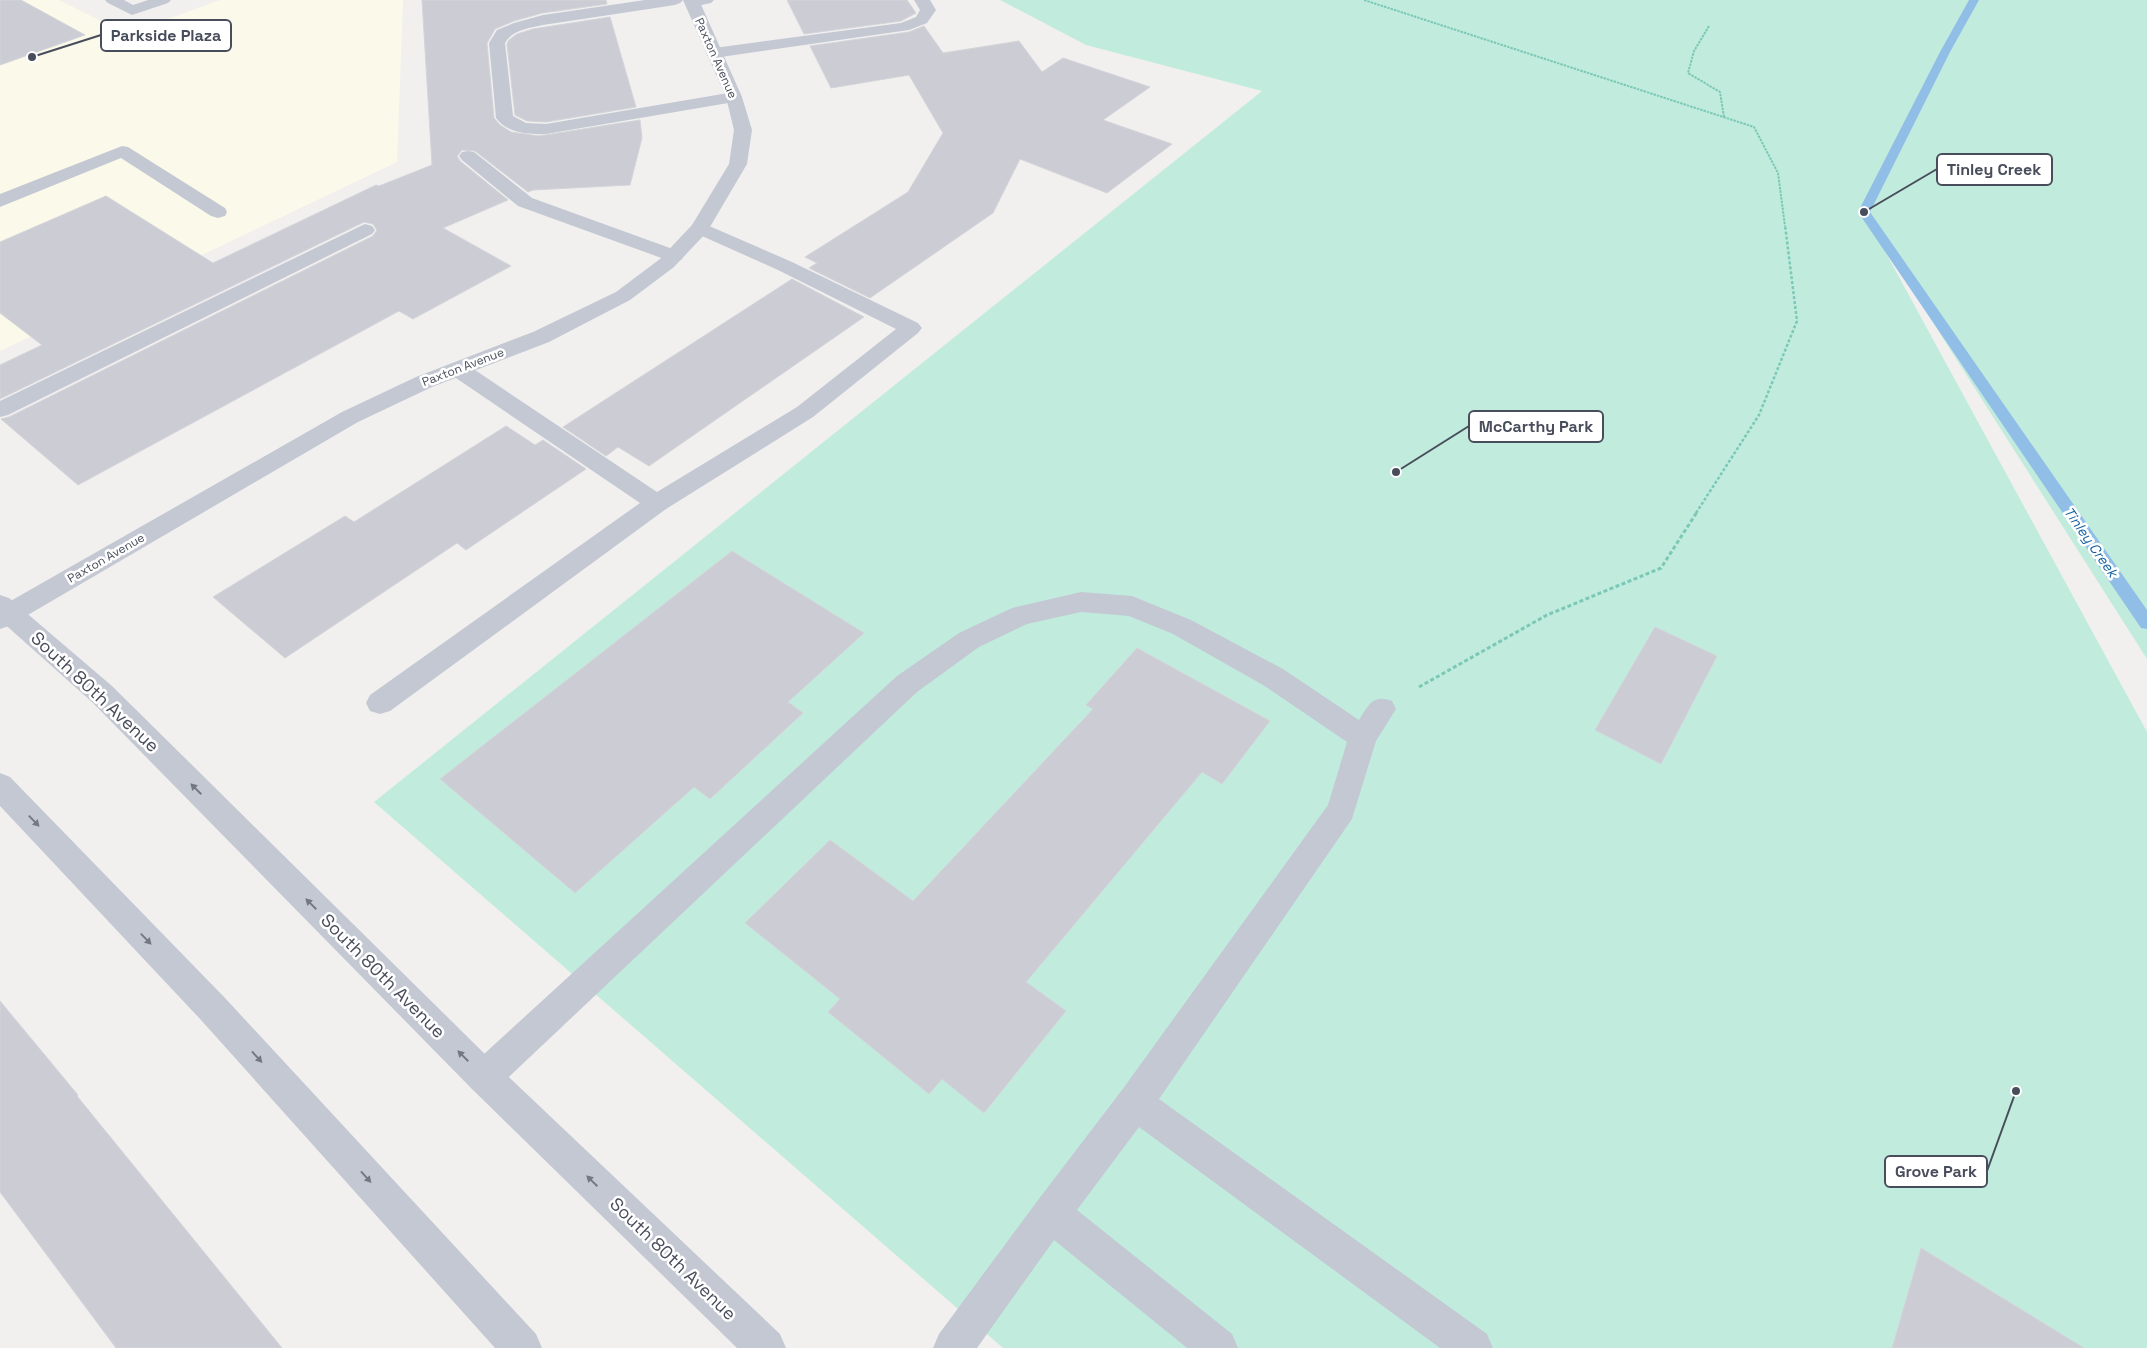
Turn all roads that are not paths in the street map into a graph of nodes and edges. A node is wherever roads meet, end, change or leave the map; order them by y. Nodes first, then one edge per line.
1 (113, 0) edge
2 (163, 0) edge
3 (691, 0) edge
4 (922, 0) edge
5 (714, 53) junction
6 (734, 97) junction
7 (468, 156) dead end
8 (0, 201) edge
9 (218, 212) dead end
10 (700, 228) junction
11 (364, 230) dead end
12 (674, 256) junction
13 (458, 370) junction
14 (0, 410) edge
15 (656, 503) junction
16 (3, 612) edge
17 (380, 702) dead end
18 (1382, 709) road end
19 (1363, 738) junction
20 (0, 786) edge
21 (484, 1077) junction
22 (1135, 1103) junction
23 (1050, 1213) junction
24 (522, 1348) edge
25 (766, 1348) edge
26 (953, 1348) edge
27 (1218, 1348) edge
28 (1473, 1348) edge

1 - 2 street
3 - 5 street, Paxton Avenue
3 - 6 street
4 - 5 street
5 - 6 street, Paxton Avenue
6 - 10 street, Paxton Avenue
7 - 12 street
8 - 9 street
10 - 12 street, Paxton Avenue
10 - 15 street
11 - 14 street
12 - 13 street, Paxton Avenue
13 - 15 street
13 - 16 street, Paxton Avenue
15 - 17 street
21 -> 16 street, South 80th Avenue
18 - 19 street
19 - 21 street
19 - 22 street
20 -> 24 street
25 -> 21 street, South 80th Avenue
22 - 23 street
22 - 28 street
23 - 26 street
23 - 27 street

